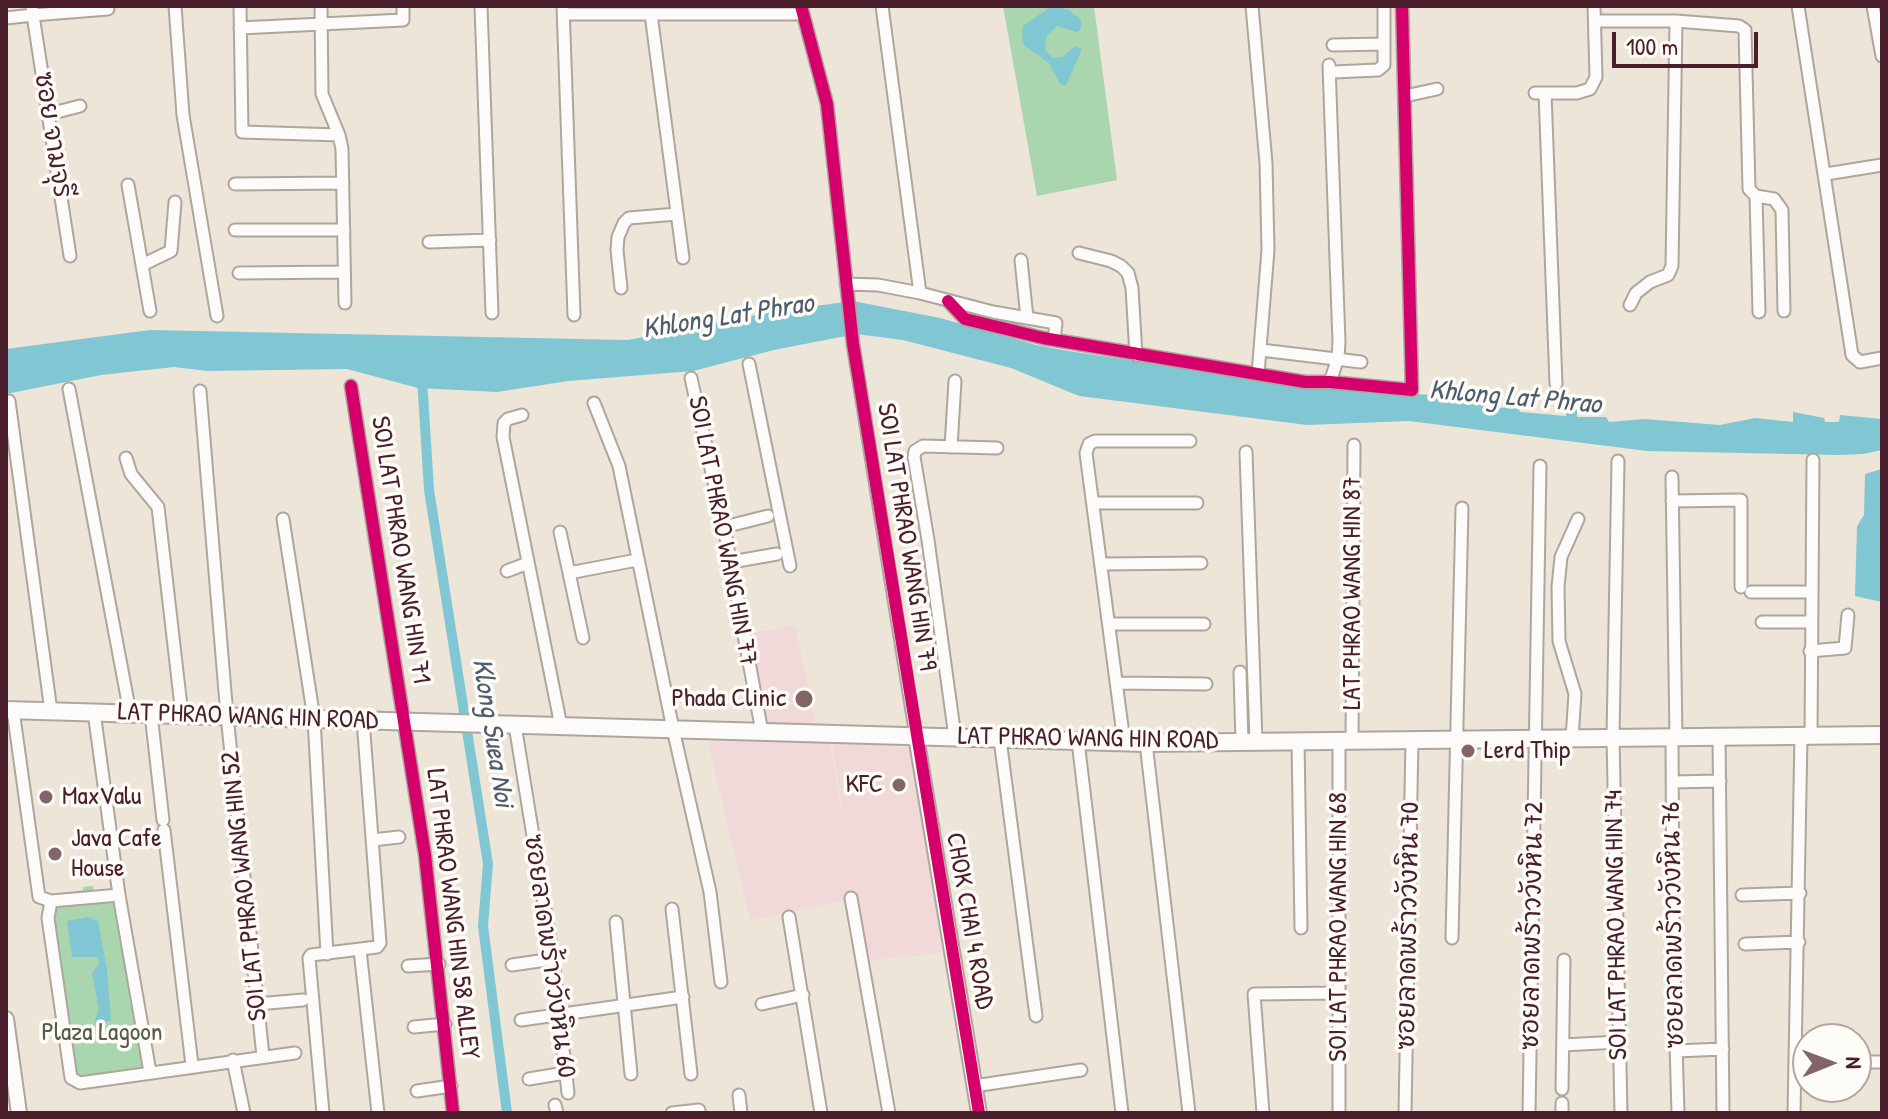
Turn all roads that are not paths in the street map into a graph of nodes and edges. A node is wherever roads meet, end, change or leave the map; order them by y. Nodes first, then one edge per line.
1 (175, 6) edge
2 (240, 6) edge
3 (321, 6) edge
4 (403, 6) edge
5 (481, 6) edge
6 (882, 6) edge
7 (1252, 6) edge
8 (1384, 6) edge
9 (1402, 6) edge
10 (1594, 6) edge
11 (1798, 6) edge
12 (1873, 6) edge
13 (108, 9) dead end
14 (32, 10) edge
15 (563, 10) edge
16 (802, 10) edge
17 (651, 14) junction
18 (6, 18) edge
19 (1595, 21) junction
20 (1676, 21) junction
21 (321, 26) junction
22 (240, 28) junction
23 (1384, 44) junction
24 (1333, 45) dead end
25 (1882, 56) edge
26 (1437, 89) dead end
27 (1405, 96) junction
28 (80, 106) dead end
29 (49, 114) junction
30 (339, 135) junction
31 (1882, 165) edge
32 (1826, 174) junction
33 (343, 183) junction
34 (235, 184) dead end
35 (128, 185) dead end
36 (1756, 196) junction
37 (175, 202) dead end
38 (677, 214) junction
39 (235, 230) dead end
40 (344, 230) junction
41 (490, 240) junction
42 (429, 242) dead end
43 (1079, 253) dead end
44 (70, 256) dead end
45 (683, 258) dead end
46 (1021, 260) dead end
47 (144, 264) junction
48 (344, 272) junction
49 (239, 273) dead end
50 (846, 284) junction
51 (621, 288) dead end
52 (920, 293) junction
53 (948, 301) junction
54 (345, 303) dead end
55 (1630, 305) dead end
56 (150, 311) dead end
57 (1784, 311) dead end
58 (1759, 312) dead end
59 (492, 313) dead end
60 (574, 315) dead end
61 (217, 316) dead end
62 (1027, 318) junction
63 (1054, 340) junction
64 (1261, 350) junction
65 (1136, 355) junction
66 (1338, 358) junction
67 (1882, 358) edge
68 (1361, 362) dead end
69 (749, 364) dead end
70 (1258, 374) junction
71 (691, 378) dead end
72 (955, 381) dead end
73 (1330, 382) junction
74 (1556, 384) dead end
75 (351, 386) dead end
76 (69, 389) dead end
77 (200, 391) dead end
78 (9, 401) dead end
79 (594, 403) dead end
80 (522, 415) dead end
81 (1190, 441) dead end
82 (1354, 445) dead end
83 (951, 447) junction
84 (997, 448) dead end
85 (1246, 452) dead end
86 (126, 458) dead end
87 (1813, 460) dead end
88 (1618, 461) dead end
89 (1540, 466) dead end
90 (1672, 477) dead end
91 (1672, 501) junction
92 (1094, 503) junction
93 (1197, 503) dead end
94 (1462, 508) dead end
95 (768, 516) dead end
96 (283, 519) dead end
97 (1578, 519) dead end
98 (724, 527) junction
99 (560, 532) dead end
100 (777, 554) dead end
101 (637, 560) junction
102 (731, 562) junction
103 (528, 563) junction
104 (1201, 563) dead end
105 (1102, 564) junction
106 (790, 566) dead end
107 (507, 571) dead end
108 (569, 573) junction
109 (1812, 592) junction
110 (1848, 615) dead end
111 (1762, 622) dead end
112 (1811, 622) junction
113 (1109, 624) junction
114 (1204, 624) dead end
115 (583, 638) dead end
116 (1810, 651) junction
117 (1240, 672) dead end
118 (1117, 683) junction
119 (1206, 684) dead end
120 (9, 710) edge
121 (51, 711) junction
122 (94, 712) junction
123 (130, 713) junction
124 (151, 714) junction
125 (182, 715) junction
126 (227, 716) junction
127 (314, 719) junction
128 (363, 720) junction
129 (405, 721) junction
130 (515, 725) junction
131 (561, 726) junction
132 (673, 729) junction
133 (762, 732) junction
134 (1882, 735) edge
135 (916, 736) junction
136 (1806, 736) junction
137 (955, 737) junction
138 (1613, 737) junction
139 (1674, 737) junction
140 (1719, 737) junction
141 (1572, 738) junction
142 (1000, 739) junction
143 (1456, 739) junction
144 (1537, 739) junction
145 (1412, 740) junction
146 (1078, 741) junction
147 (1298, 741) junction
148 (1345, 741) junction
149 (1124, 742) junction
150 (1249, 742) junction
151 (1146, 743) junction
152 (1720, 781) junction
153 (1672, 782) junction
154 (399, 837) dead end
155 (372, 840) junction
156 (1800, 893) junction
157 (119, 895) junction
158 (1742, 895) dead end
159 (851, 898) dead end
160 (51, 901) junction
161 (672, 909) dead end
162 (789, 917) dead end
163 (616, 922) dead end
164 (1301, 928) dead end
165 (1452, 938) dead end
166 (1799, 942) junction
167 (1745, 944) dead end
168 (360, 950) junction
169 (327, 954) junction
170 (553, 959) junction
171 (1564, 960) dead end
172 (439, 964) junction
173 (512, 965) dead end
174 (408, 966) dead end
175 (721, 982) dead end
176 (1340, 993) junction
177 (803, 995) junction
178 (683, 997) junction
179 (303, 1000) dead end
180 (257, 1004) junction
181 (624, 1004) junction
182 (762, 1004) dead end
183 (560, 1014) junction
184 (1036, 1016) dead end
185 (6, 1019) edge
186 (521, 1020) dead end
187 (1796, 1023) edge
188 (445, 1024) junction
189 (414, 1027) dead end
190 (8, 1041) edge
191 (1619, 1042) junction
192 (1563, 1045) junction
193 (1723, 1049) junction
194 (1676, 1051) junction
195 (295, 1053) dead end
196 (263, 1056) junction
197 (233, 1060) junction
198 (192, 1065) junction
199 (1081, 1070) dead end
200 (150, 1072) junction
201 (565, 1073) junction
202 (631, 1074) dead end
203 (691, 1074) dead end
204 (529, 1079) dead end
205 (451, 1086) junction
206 (974, 1086) junction
207 (1562, 1089) dead end
208 (417, 1091) dead end
209 (568, 1093) dead end
210 (739, 1095) dead end
211 (699, 1110) dead end
212 (19, 1113) edge
213 (244, 1113) edge
214 (323, 1113) edge
215 (378, 1113) edge
216 (453, 1113) edge
217 (672, 1113) edge
218 (741, 1113) edge
219 (821, 1113) edge
220 (889, 1113) edge
221 (979, 1113) edge
222 (1122, 1113) edge
223 (1189, 1113) edge
224 (1263, 1113) edge
225 (1339, 1113) edge
226 (1405, 1113) edge
227 (1529, 1113) edge
228 (1621, 1113) edge
229 (1678, 1113) edge
230 (1723, 1113) edge

1 - 61 street
2 - 22 street
3 - 21 street
4 - 21 street
5 - 41 street
6 - 52 street
7 - 64 street
8 - 23 street
9 - 27 street
10 - 19 street
11 - 32 street
12 - 25 street
13 - 14 street
14 - 18 street
14 - 29 street, ซอย จามจุรี
15 - 17 street
15 - 60 street
16 - 17 street
16 - 50 street, SOI LAT PHRAO WANG HIN 79
17 - 38 street
19 - 20 street
19 - 74 street
20 - 36 street
20 - 55 street
21 - 22 street
21 - 30 street
22 - 30 street
23 - 24 street
23 - 66 street
26 - 27 street
27 - 73 street
28 - 29 street
29 - 44 street, ซอย จามจุรี
30 - 33 street
31 - 32 street
32 - 67 street
33 - 34 street
33 - 40 street
35 - 47 street
36 - 57 street
36 - 58 street
37 - 47 street
38 - 45 street
38 - 51 street
39 - 40 street
40 - 48 street
41 - 42 street
41 - 59 street
43 - 65 street
46 - 62 street
47 - 56 street
48 - 49 street
48 - 54 street
50 - 52 street
50 - 135 street, SOI LAT PHRAO WANG HIN 79
52 - 53 street
53 - 62 street
53 - 63 street
62 - 63 street
63 - 65 street
64 - 66 street
64 - 70 street
65 - 70 street
66 - 68 street
66 - 73 street
69 - 106 street
70 - 73 street
71 - 98 street, SOI LAT PHRAO WANG HIN 77
72 - 83 street
75 - 129 street, SOI LAT PHRAO WANG HIN 71
76 - 123 street
77 - 126 street, SOI LAT PHRAO WANG HIN 52
78 - 121 street
79 - 101 street
80 - 103 street
81 - 92 street
82 - 148 street, LAT PHRAO WANG HIN 87
83 - 84 street
83 - 137 street
85 - 150 street
86 - 125 street
87 - 109 street
88 - 138 street, SOI LAT PHRAO WANG HIN 74
89 - 144 street, ซอยลาดพร้าววังหิน 72
90 - 91 street, ซอยลาดพร้าววังหิน 76
91 - 109 street
91 - 139 street, ซอยลาดพร้าววังหิน 76
92 - 93 street
92 - 105 street
94 - 143 street
95 - 98 street
96 - 127 street
97 - 141 street
98 - 102 street, SOI LAT PHRAO WANG HIN 77
99 - 108 street
100 - 102 street
101 - 108 street
101 - 132 street
102 - 133 street, SOI LAT PHRAO WANG HIN 77
103 - 107 street
103 - 131 street
104 - 105 street
105 - 113 street
108 - 115 street
109 - 112 street
110 - 116 street
111 - 112 street
112 - 116 street
113 - 114 street
113 - 118 street
116 - 136 street
117 - 150 street
118 - 119 street
118 - 149 street
120 - 121 main road, LAT PHRAO WANG HIN ROAD
120 - 160 street
121 - 122 main road, LAT PHRAO WANG HIN ROAD
122 - 123 main road, LAT PHRAO WANG HIN ROAD
122 - 157 street
123 - 124 main road, LAT PHRAO WANG HIN ROAD
124 - 125 main road, LAT PHRAO WANG HIN ROAD
124 - 198 street
125 - 126 main road, LAT PHRAO WANG HIN ROAD
126 - 127 main road, LAT PHRAO WANG HIN ROAD
126 - 180 street, SOI LAT PHRAO WANG HIN 52
127 - 128 main road, LAT PHRAO WANG HIN ROAD
127 - 169 street
128 - 129 main road, LAT PHRAO WANG HIN ROAD
128 - 155 street
129 - 130 main road, LAT PHRAO WANG HIN ROAD
129 - 172 street, LAT PHRAO WANG HIN 58 ALLEY
130 - 131 main road, LAT PHRAO WANG HIN ROAD
130 - 170 street, ซอยลาดพร้าววังหิน 60
131 - 132 main road, LAT PHRAO WANG HIN ROAD
132 - 133 main road, LAT PHRAO WANG HIN ROAD
132 - 175 street
133 - 135 main road, LAT PHRAO WANG HIN ROAD
134 - 136 main road, LAT PHRAO WANG HIN ROAD
135 - 137 main road, LAT PHRAO WANG HIN ROAD
135 - 206 street, CHOK CHAI 4 ROAD
136 - 140 main road, LAT PHRAO WANG HIN ROAD
136 - 156 street
137 - 142 main road, LAT PHRAO WANG HIN ROAD
138 - 139 main road, LAT PHRAO WANG HIN ROAD
138 - 141 main road, LAT PHRAO WANG HIN ROAD
138 - 191 street, SOI LAT PHRAO WANG HIN 74
139 - 140 main road, LAT PHRAO WANG HIN ROAD
139 - 153 street, ซอยลาดพร้าววังหิน 76
140 - 152 street, ซอยลาดพร้าววังหิน 76
141 - 144 main road, LAT PHRAO WANG HIN ROAD
142 - 146 main road, LAT PHRAO WANG HIN ROAD
142 - 184 street
143 - 144 main road, LAT PHRAO WANG HIN ROAD
143 - 145 main road, LAT PHRAO WANG HIN ROAD
143 - 165 street
144 - 227 street, ซอยลาดพร้าววังหิน 72
145 - 148 main road, LAT PHRAO WANG HIN ROAD
145 - 226 street, ซอยลาดพร้าววังหิน 70
146 - 149 main road, LAT PHRAO WANG HIN ROAD
146 - 222 street
147 - 148 main road, LAT PHRAO WANG HIN ROAD
147 - 150 main road, LAT PHRAO WANG HIN ROAD
147 - 164 street
148 - 176 street, SOI LAT PHRAO WANG HIN 68
149 - 151 main road, LAT PHRAO WANG HIN ROAD
150 - 151 main road, LAT PHRAO WANG HIN ROAD
151 - 223 street
152 - 153 street
152 - 193 street, ซอยลาดพร้าววังหิน 76
153 - 194 street, ซอยลาดพร้าววังหิน 76
154 - 155 street
155 - 168 street
156 - 158 street
156 - 166 street
157 - 160 street
157 - 200 street
159 - 220 street
160 - 200 street
161 - 178 street
162 - 177 street
163 - 181 street
166 - 167 street
166 - 187 street
168 - 169 street
168 - 215 street
169 - 214 street
170 - 173 street
170 - 183 street, ซอยลาดพร้าววังหิน 60
171 - 192 street
172 - 174 street
172 - 188 street, LAT PHRAO WANG HIN 58 ALLEY
176 - 224 street
176 - 225 street, SOI LAT PHRAO WANG HIN 68
177 - 182 street
177 - 219 street
178 - 181 street
178 - 203 street
179 - 180 street
180 - 196 street, SOI LAT PHRAO WANG HIN 52
181 - 183 street
181 - 202 street
183 - 186 street
183 - 201 street, ซอยลาดพร้าววังหิน 60
185 - 190 street
188 - 189 street
188 - 205 street, LAT PHRAO WANG HIN 58 ALLEY
190 - 212 street
191 - 192 street
191 - 228 street, SOI LAT PHRAO WANG HIN 74
192 - 207 street
193 - 194 street
193 - 230 street, ซอยลาดพร้าววังหิน 76
194 - 229 street, ซอยลาดพร้าววังหิน 76
195 - 196 street
196 - 197 street
197 - 198 street
197 - 213 street
198 - 200 street
199 - 206 street
201 - 204 street
201 - 209 street, ซอยลาดพร้าววังหิน 60
205 - 208 street
205 - 216 street, LAT PHRAO WANG HIN 58 ALLEY
206 - 221 street, CHOK CHAI 4 ROAD
210 - 218 street
211 - 217 street

